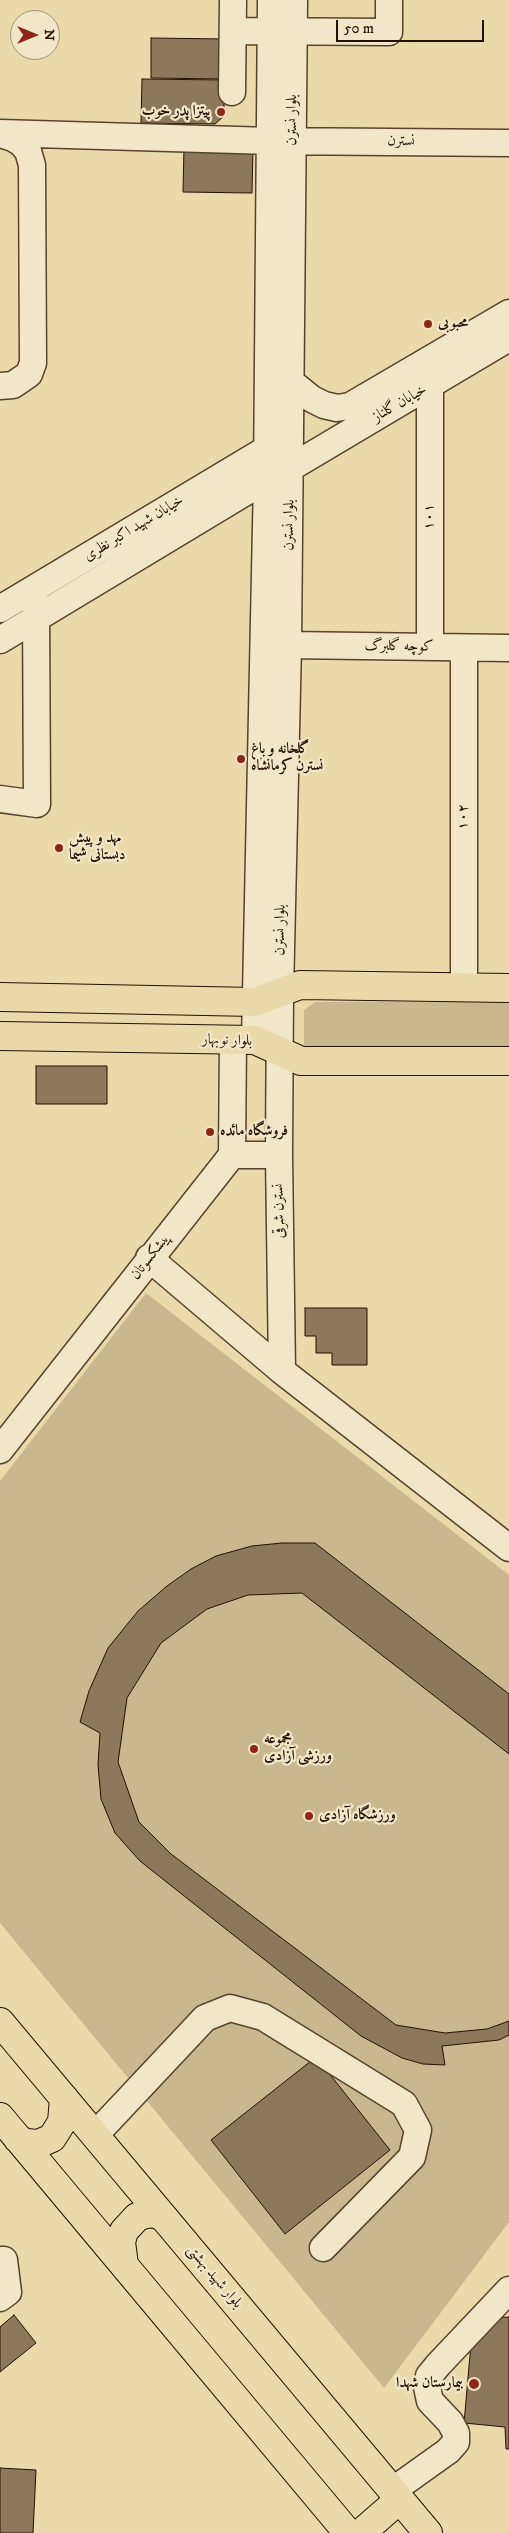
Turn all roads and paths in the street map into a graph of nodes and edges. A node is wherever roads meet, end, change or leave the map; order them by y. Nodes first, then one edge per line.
1 (233, 0) edge
2 (271, 0) edge
3 (294, 0) edge
4 (389, 0) edge
5 (233, 31) junction
6 (282, 32) junction
7 (232, 92) dead end
8 (0, 133) edge
9 (282, 141) junction
10 (509, 143) edge
11 (509, 313) edge
12 (509, 338) edge
13 (291, 382) junction
14 (0, 386) edge
15 (430, 387) junction
16 (268, 448) junction
17 (290, 468) junction
18 (267, 479) junction
19 (35, 588) junction
20 (0, 609) edge
21 (37, 617) junction
22 (0, 640) edge
23 (288, 645) junction
24 (430, 647) junction
25 (464, 648) junction
26 (509, 648) edge
27 (0, 799) edge
28 (464, 987) junction
29 (509, 988) edge
30 (0, 997) edge
31 (267, 997) junction
32 (0, 1036) edge
33 (256, 1044) junction
34 (509, 1061) edge
35 (232, 1154) junction
36 (279, 1154) junction
37 (149, 1258) junction
38 (282, 1371) junction
39 (0, 1450) edge
40 (509, 1548) edge
41 (0, 2022) edge
42 (64, 2098) junction
43 (0, 2117) edge
44 (95, 2135) junction
45 (18, 2139) junction
46 (163, 2217) junction
47 (322, 2248) dead end
48 (0, 2260) edge
49 (124, 2265) junction
50 (509, 2290) edge
51 (0, 2298) edge
52 (396, 2495) junction
53 (348, 2533) edge
54 (361, 2533) edge
55 (428, 2533) edge

1 - 5 street
2 - 6 street, بلوار نسترن
3 - 6 street, بلوار نسترن
4 - 6 street
5 - 6 street
5 - 7 street
6 - 9 street, بلوار نسترن
8 - 9 street, نسترن
8 - 14 street
9 - 10 street, نسترن
9 - 13 street, بلوار نسترن
9 - 16 street, بلوار نسترن
11 - 13 street, خیابان گلناز
12 - 15 street, خیابان گلناز
13 - 17 street, بلوار نسترن
15 - 17 street, خیابان گلناز
15 - 24 street, ۱۰۱
16 - 18 street, بلوار نسترن
16 - 19 street, خیابان شهید اکبر نظری
17 - 23 street, بلوار نسترن
18 - 21 street, خیابان شهید اکبر نظری
18 - 31 street, بلوار نسترن
19 - 20 street, خیابان شهید اکبر نظری
19 - 21 street
21 - 22 street, خیابان شهید اکبر نظری
21 - 27 street
23 - 24 street, کوچه گلبرگ
23 - 31 street, بلوار نسترن
24 - 25 street, کوچه گلبرگ
25 - 26 street, کوچه گلبرگ
25 - 28 street, ۱۰۲
28 - 29 main road
28 - 31 main road
30 - 31 main road
31 - 33 street, بلوار نسترن
32 - 33 main road, بلوار نوبهار
33 - 34 main road, بلوار نوبهار
33 - 35 street
33 - 36 street, نسترن شرقی
35 - 36 street
35 - 37 street, پیشکسوتان
36 - 38 street, نسترن شرقی
37 - 38 street
37 - 39 street, پیشکسوتان
38 - 40 street
41 - 42 main road, بلوار شهید بهشتی
42 - 44 main road, بلوار شهید بهشتی
42 - 45 main road
43 - 45 main road
44 - 46 main road, بلوار شهید بهشتی
44 - 47 street
45 - 49 main road
46 - 49 main road
46 - 52 main road, بلوار شهید بهشتی
48 - 51 street
49 - 53 main road
50 - 52 street
52 - 54 main road
52 - 55 main road, بلوار شهید بهشتی

